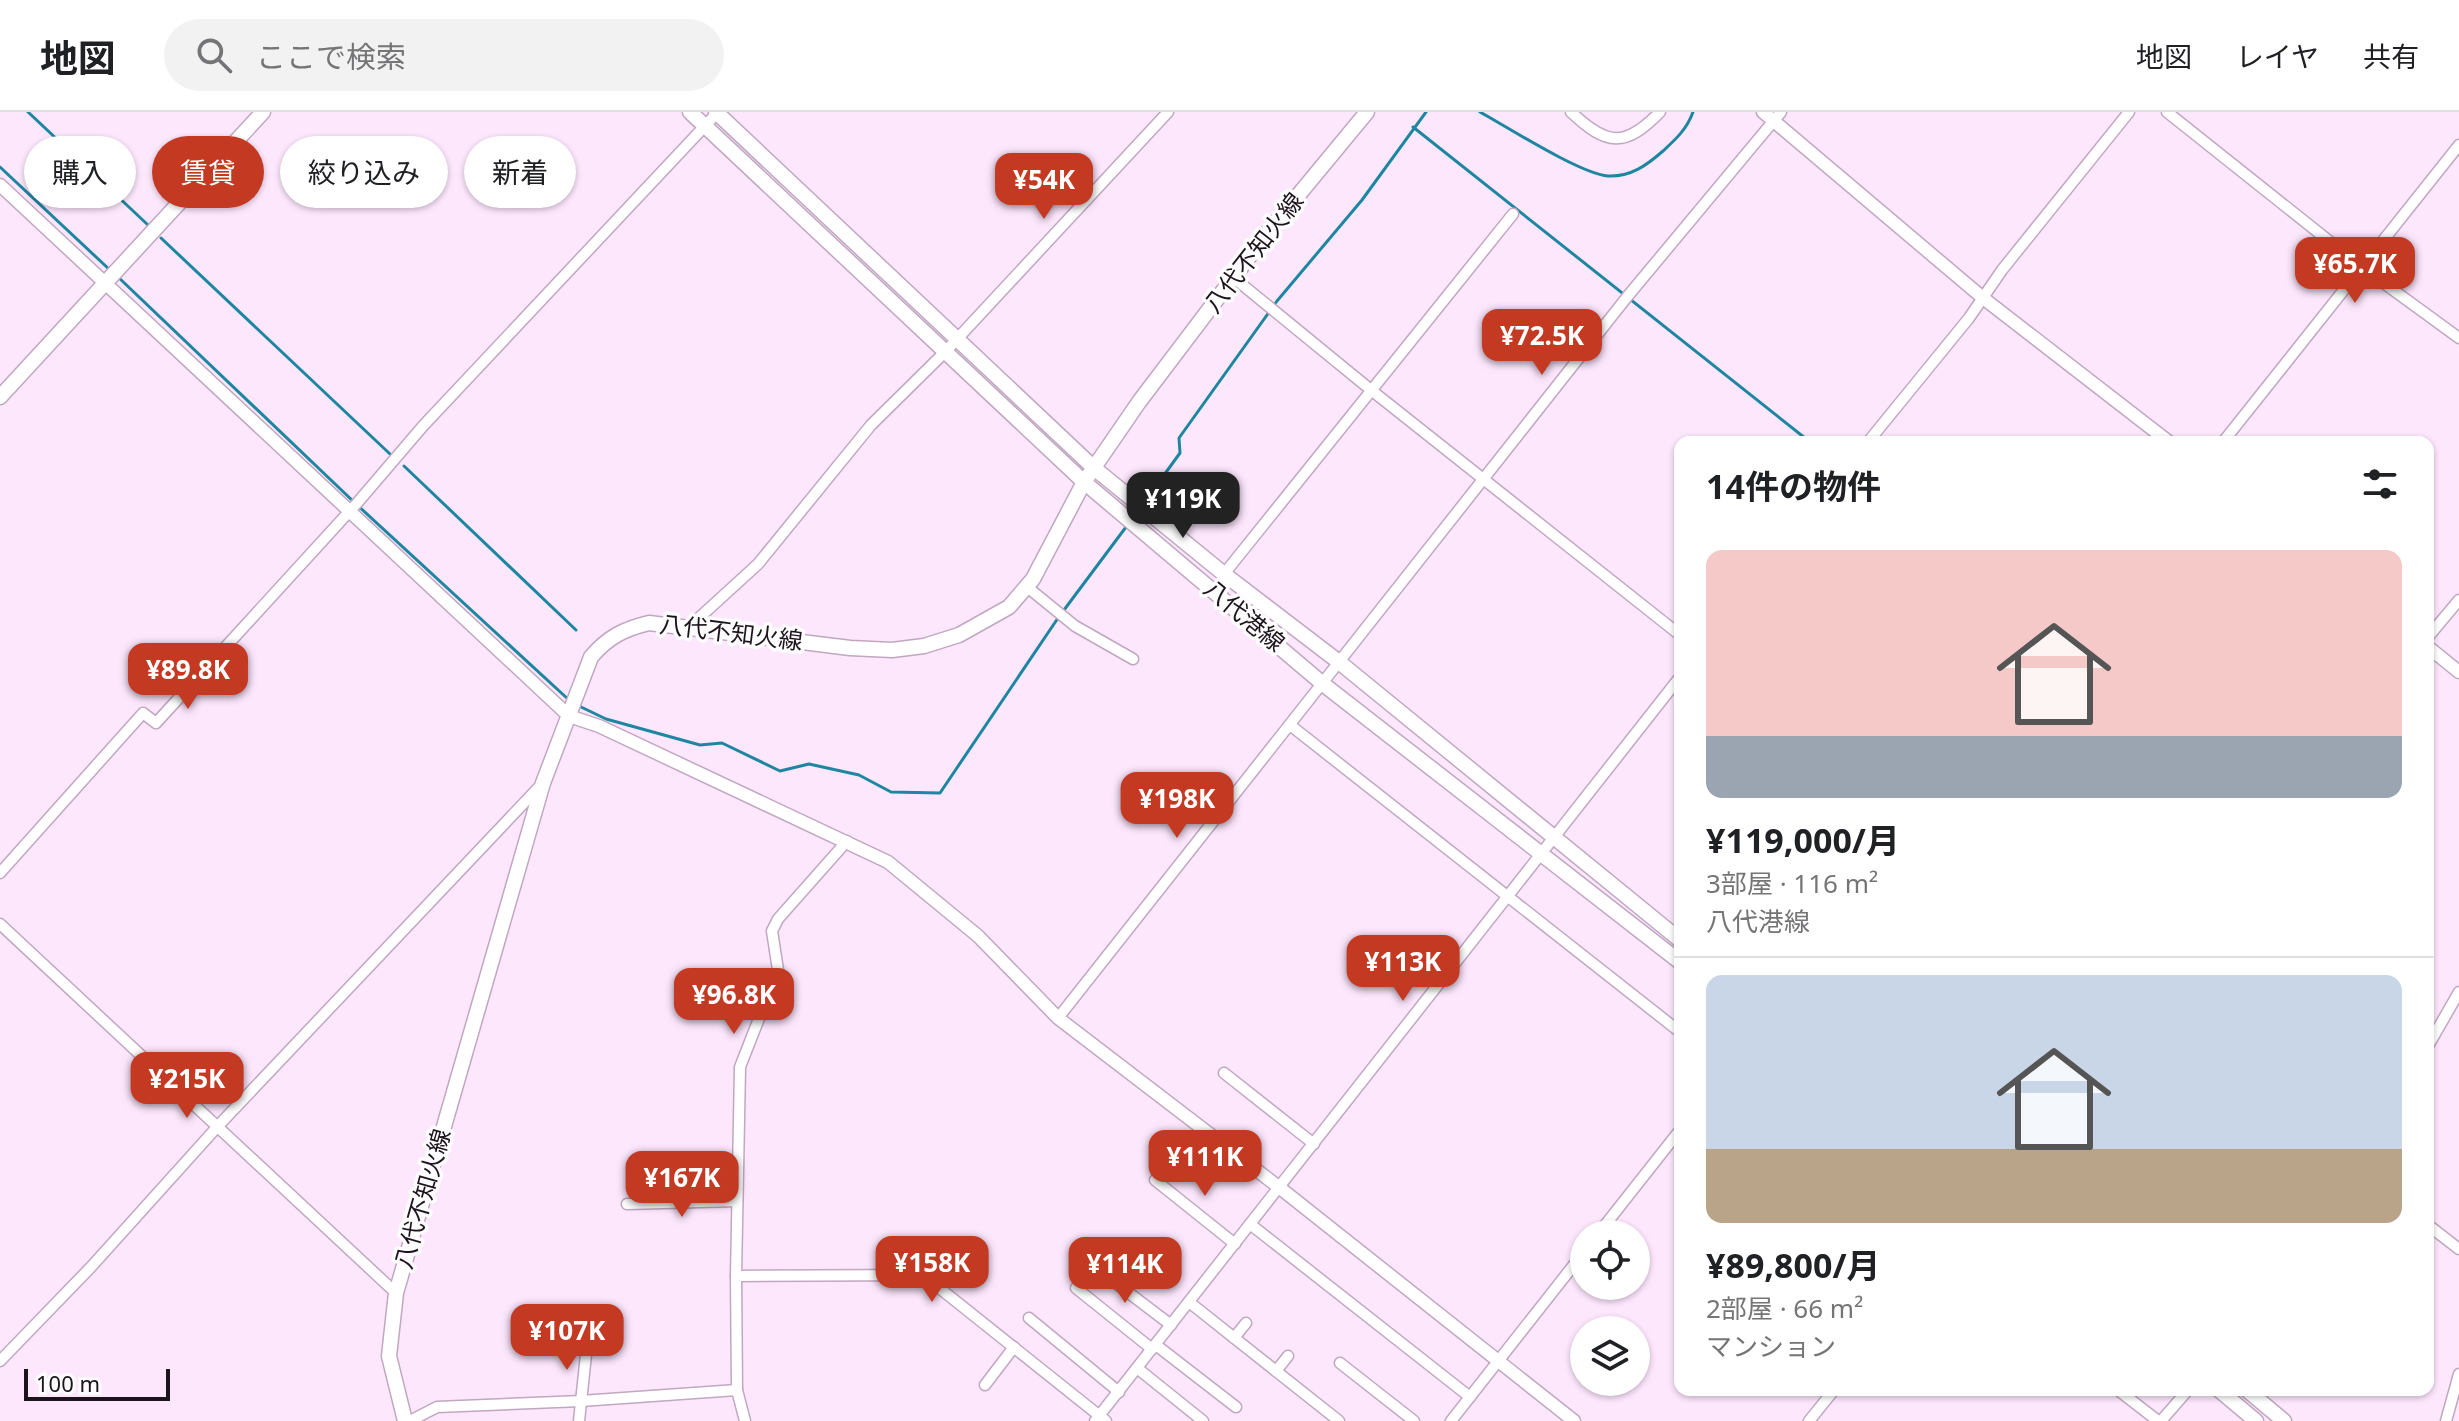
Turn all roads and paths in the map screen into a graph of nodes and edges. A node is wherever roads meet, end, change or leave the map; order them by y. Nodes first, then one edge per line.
1 (263, 112) edge
2 (690, 112) edge
3 (717, 112) edge
4 (1168, 112) edge
5 (1367, 112) edge
6 (1571, 112) edge
7 (1660, 112) edge
8 (1763, 112) edge
9 (2129, 112) edge
10 (2167, 112) edge
11 (1778, 116) edge
12 (705, 125) junction
13 (2459, 145) edge
14 (0, 185) edge
15 (1513, 214) dead end
16 (2363, 268) junction
17 (1234, 278) junction
18 (104, 282) junction
19 (1983, 298) junction
20 (2459, 338) edge
21 (958, 339) junction
22 (945, 352) junction
23 (1371, 390) junction
24 (0, 397) edge
25 (1873, 436) edge
26 (2161, 436) edge
27 (2228, 436) edge
28 (1094, 468) junction
29 (1484, 477) junction
30 (1084, 482) junction
31 (353, 507) junction
32 (1224, 574) junction
33 (1026, 586) junction
34 (2459, 600) edge
35 (689, 627) junction
36 (1674, 630) edge
37 (2434, 630) edge
38 (2434, 652) edge
39 (1133, 659) dead end
40 (1339, 662) junction
41 (2459, 672) edge
42 (1323, 684) junction
43 (1674, 685) edge
44 (570, 711) junction
45 (1290, 725) junction
46 (543, 783) junction
47 (1553, 839) junction
48 (847, 841) junction
49 (1542, 853) junction
50 (0, 873) edge
51 (1508, 896) junction
52 (0, 924) edge
53 (1674, 935) edge
54 (1674, 957) edge
55 (2459, 992) edge
56 (1058, 1018) junction
57 (1674, 1027) edge
58 (2434, 1036) edge
59 (1224, 1073) dead end
60 (218, 1126) junction
61 (1674, 1138) edge
62 (1314, 1144) junction
63 (1155, 1180) dead end
64 (1280, 1188) junction
65 (737, 1201) junction
66 (627, 1204) dead end
67 (1609, 1220) edge
68 (1250, 1224) junction
69 (2434, 1230) edge
70 (1235, 1244) junction
71 (2459, 1249) edge
72 (1083, 1258) dead end
73 (1570, 1270) edge
74 (736, 1276) junction
75 (1076, 1288) dead end
76 (396, 1293) junction
77 (1189, 1302) junction
78 (1029, 1318) dead end
79 (1246, 1323) dead end
80 (1171, 1325) junction
81 (589, 1326) dead end
82 (1234, 1338) junction
83 (1014, 1347) junction
84 (1154, 1347) junction
85 (1288, 1356) dead end
86 (1499, 1360) junction
87 (0, 1361) edge
88 (1340, 1363) dead end
89 (1137, 1368) junction
90 (1276, 1371) junction
91 (2459, 1374) edge
92 (985, 1385) dead end
93 (737, 1390) junction
94 (1119, 1392) junction
95 (1829, 1396) edge
96 (2126, 1396) edge
97 (2183, 1396) edge
98 (2226, 1396) edge
99 (2254, 1396) edge
100 (1470, 1397) junction
101 (581, 1401) junction
102 (1236, 1407) dead end
103 (1100, 1419) edge
104 (1454, 1420) edge
105 (408, 1421) edge
106 (579, 1421) edge
107 (745, 1421) edge
108 (1203, 1421) edge
109 (1339, 1421) edge
110 (1414, 1421) edge
111 (1574, 1421) edge
112 (1809, 1421) edge
113 (2160, 1421) edge
114 (2256, 1421) edge
115 (2284, 1421) edge
116 (2446, 1421) edge

1 - 18 main road
2 - 12 main road, 八代港線
3 - 12 street
3 - 21 main road, 八代港線
4 - 21 street
5 - 17 main road, 八代不知火線
6 - 7 street
8 - 11 street
9 - 19 street
10 - 16 street
11 - 19 street
11 - 29 street
12 - 22 main road, 八代港線
12 - 31 street
13 - 16 street
14 - 18 street
15 - 23 street
16 - 20 street
16 - 27 street
17 - 23 street
17 - 28 main road, 八代不知火線
18 - 24 main road
18 - 31 street
19 - 25 street
19 - 26 street
21 - 22 street
21 - 28 main road, 八代港線
22 - 30 main road, 八代港線
22 - 35 street
23 - 29 street
23 - 32 street
28 - 30 main road, 八代不知火線
28 - 32 main road, 八代港線
29 - 36 street
29 - 40 street
30 - 33 main road, 八代不知火線
30 - 42 main road, 八代港線
31 - 44 street
31 - 50 street
32 - 40 main road, 八代港線
33 - 35 main road, 八代不知火線
33 - 39 street
34 - 37 street
35 - 44 main road, 八代不知火線
38 - 41 street
40 - 42 street
40 - 47 main road, 八代港線
42 - 45 street
42 - 49 main road, 八代港線
43 - 47 street
44 - 46 main road, 八代不知火線
44 - 48 street
45 - 51 street
45 - 56 street
46 - 60 street
46 - 76 main road, 八代不知火線
47 - 49 street
47 - 53 main road, 八代港線
48 - 56 street
48 - 65 street
49 - 51 street
49 - 54 main road, 八代港線
51 - 57 street
51 - 62 street
52 - 60 street
55 - 58 street
56 - 64 street
59 - 62 street
60 - 76 street
60 - 87 street
61 - 67 street
62 - 64 street
63 - 70 street
64 - 68 street
64 - 86 street
65 - 66 street
65 - 74 street
68 - 70 street
68 - 100 street
69 - 71 street
70 - 77 street
72 - 80 street
73 - 86 street
74 - 83 street
74 - 93 street
75 - 84 street
76 - 105 main road, 八代不知火線
77 - 80 street
77 - 82 street
78 - 94 street
79 - 82 street
80 - 84 street
81 - 101 street
82 - 90 street
83 - 92 street
83 - 103 street
84 - 89 street
84 - 102 street
85 - 90 street
86 - 100 street
86 - 111 street
88 - 110 street
89 - 94 street
89 - 108 street
90 - 109 street
91 - 116 street
93 - 101 street
93 - 107 street
94 - 103 street
95 - 112 street
96 - 113 street
97 - 113 street
98 - 114 main road
99 - 115 main road
100 - 104 street
101 - 105 street
101 - 106 street

